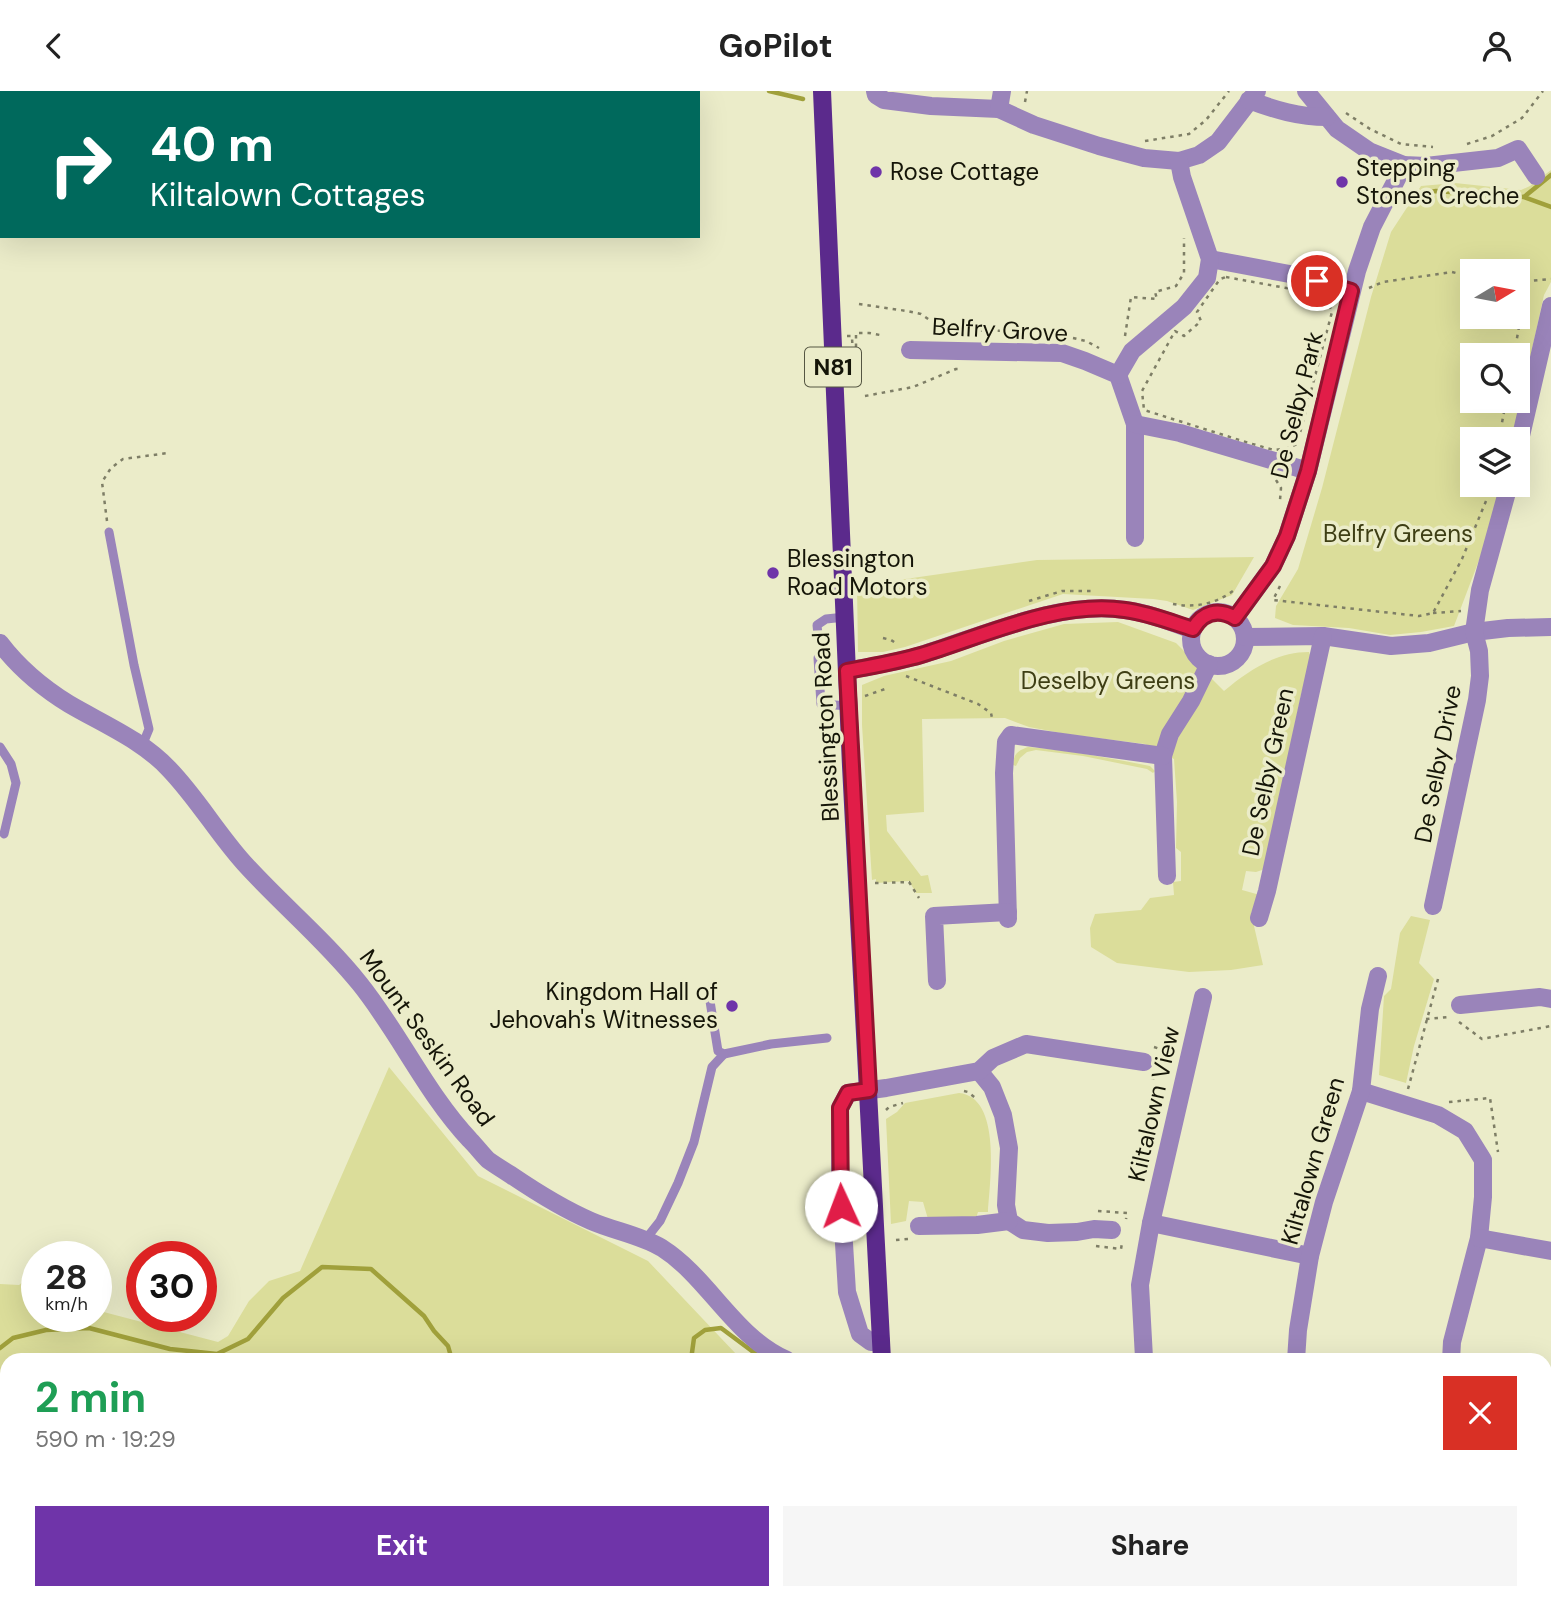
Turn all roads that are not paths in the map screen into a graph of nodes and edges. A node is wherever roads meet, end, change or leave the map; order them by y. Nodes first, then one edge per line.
1 (822, 91) edge
2 (874, 91) edge
3 (1306, 91) edge
4 (1253, 95) edge
5 (1001, 100) edge
6 (1326, 117) junction
7 (1179, 161) junction
8 (1404, 165) junction
9 (1536, 176) dead end
10 (1210, 259) junction
11 (1360, 289) junction
12 (1551, 306) edge
13 (910, 350) dead end
14 (1118, 375) junction
15 (1140, 417) junction
16 (1523, 427) edge
17 (1308, 471) junction
18 (1506, 497) edge
19 (109, 532) road end
20 (1135, 538) dead end
21 (845, 617) junction
22 (1235, 618) junction
23 (1551, 627) edge
24 (1193, 629) junction
25 (1474, 632) junction
26 (818, 635) dead end
27 (1323, 636) junction
28 (1245, 637) junction
29 (0, 643) edge
30 (818, 658) dead end
31 (1209, 664) junction
32 (847, 671) junction
33 (849, 706) junction
34 (142, 746) junction
35 (0, 747) edge
36 (1163, 756) junction
37 (4, 834) dead end
38 (1167, 876) dead end
39 (1433, 906) dead end
40 (1259, 918) dead end
41 (1378, 976) dead end
42 (937, 981) dead end
43 (709, 995) dead end
44 (1203, 997) dead end
45 (1551, 999) edge
46 (1460, 1005) dead end
47 (827, 1038) dead end
48 (724, 1054) junction
49 (1144, 1062) dead end
50 (979, 1071) junction
51 (869, 1090) junction
52 (1361, 1091) junction
53 (1009, 1221) junction
54 (1151, 1223) junction
55 (919, 1226) dead end
56 (1112, 1230) dead end
57 (1479, 1238) junction
58 (645, 1240) junction
59 (1551, 1251) edge
60 (1310, 1257) junction
61 (881, 1341) junction
62 (773, 1353) edge
63 (882, 1353) edge
64 (1144, 1353) edge
65 (1296, 1353) edge
66 (1451, 1353) edge

1 - 21 main road, Blessington Road / N81
2 - 5 street
3 - 6 street
4 - 6 street
4 - 7 street
5 - 7 street
6 - 8 street
7 - 10 street
8 - 9 street
8 - 11 street, De Selby Park
10 - 11 street
10 - 14 street
11 - 17 street, De Selby Park
12 - 16 street
13 - 14 street, Belfry Grove
14 - 15 street
15 - 17 street
15 - 20 street
17 - 22 street, De Selby Park
18 - 25 street, De Selby Drive
19 - 34 lane
21 - 26 lane
21 - 32 main road, Blessington Road / N81
22 - 24 street
22 - 28 street
23 - 25 street
24 - 31 street
24 - 32 street
25 - 27 street
25 - 39 street, De Selby Drive
27 - 28 street
27 - 40 street, De Selby Green
28 - 31 street
29 - 34 street, Mount Seskin Road
30 - 33 lane
31 - 36 street
32 - 33 main road, Blessington Road / N81
33 - 51 main road, Blessington Road / N81
34 - 58 street, Mount Seskin Road
35 - 37 lane
36 - 38 street
36 - 42 street
41 - 52 street, Kiltalown Green
43 - 48 lane
44 - 54 street, Kiltalown View
45 - 46 street
47 - 48 lane
48 - 58 lane
49 - 50 street
50 - 51 street
50 - 53 street
51 - 61 main road, Blessington Road / N81
51 - 61 street
52 - 57 street
52 - 60 street, Kiltalown Green
53 - 55 street
53 - 56 street
54 - 60 street
54 - 64 street, Kiltalown View
57 - 59 street
57 - 66 street
58 - 62 street, Mount Seskin Road
60 - 65 street, Kiltalown Green
61 - 63 main road, Blessington Road / N81

